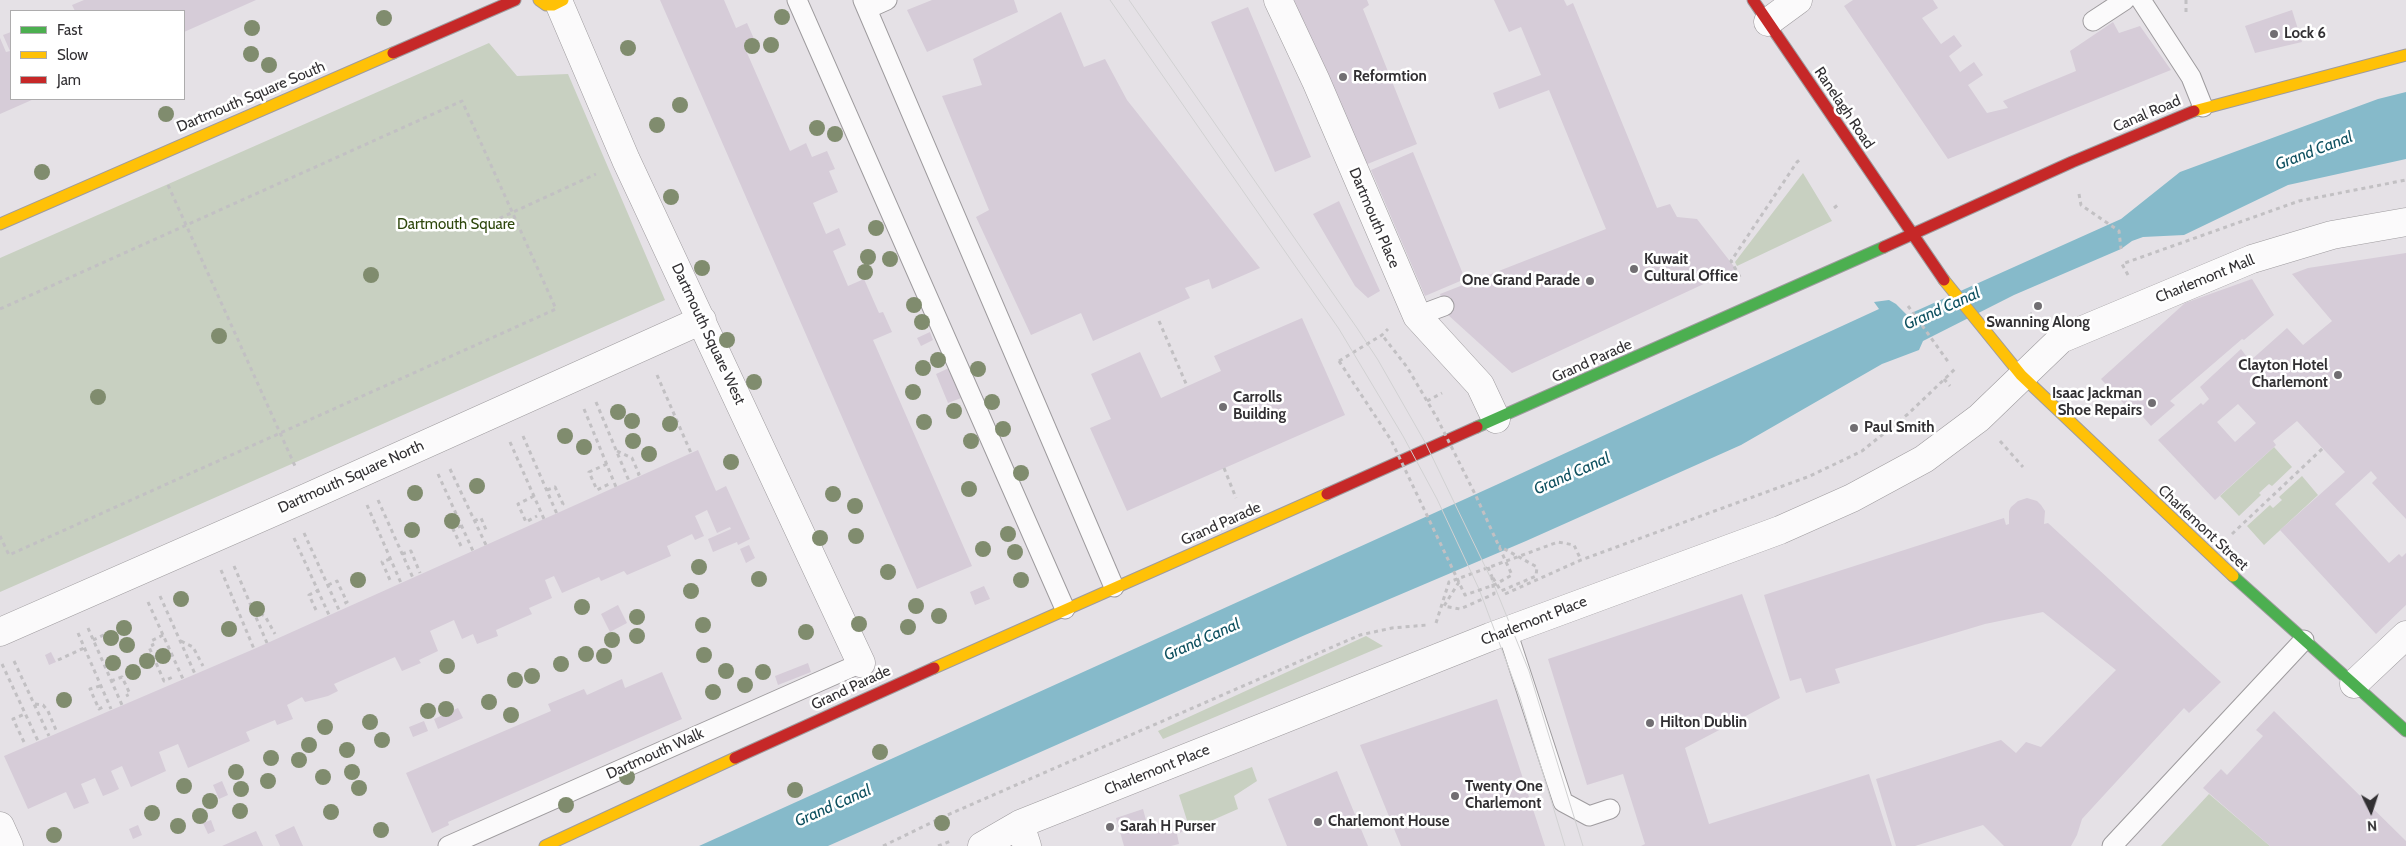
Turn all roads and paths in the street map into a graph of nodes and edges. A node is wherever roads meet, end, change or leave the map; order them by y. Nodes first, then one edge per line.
1 (515, 0) edge
2 (797, 0) edge
3 (887, 0) edge
4 (1278, 0) edge
5 (1753, 0) edge
6 (1798, 0) edge
7 (2125, 0) edge
8 (2141, 0) edge
9 (554, 1) edge
10 (865, 4) edge
11 (2093, 21) dead end
12 (1768, 22) junction
13 (2406, 55) edge
14 (2203, 107) junction
15 (155, 155) junction
16 (1802, 158) dead end
17 (626, 160) junction
18 (2072, 162) junction
19 (2406, 180) edge
20 (1839, 204) dead end
21 (1834, 208) dead end
22 (513, 213) junction
23 (2406, 222) edge
24 (0, 224) edge
25 (186, 225) junction
26 (485, 225) dead end
27 (1911, 233) junction
28 (2121, 249) dead end
29 (2122, 264) dead end
30 (1740, 276) dead end
31 (1947, 284) joint
32 (1444, 306) dead end
33 (1908, 306) dead end
34 (0, 309) edge
35 (2030, 313) dead end
36 (1417, 316) junction
37 (2034, 318) dead end
38 (702, 320) junction
39 (1158, 322) dead end
40 (1950, 363) dead end
41 (1954, 369) dead end
42 (657, 374) dead end
43 (2021, 375) junction
44 (1944, 379) junction
45 (1187, 386) dead end
46 (1950, 386) dead end
47 (1442, 392) dead end
48 (595, 401) dead end
49 (1427, 401) junction
50 (583, 406) dead end
51 (1496, 419) junction
52 (280, 434) junction
53 (521, 434) dead end
54 (1995, 436) dead end
55 (509, 439) dead end
56 (2323, 448) dead end
57 (616, 451) junction
58 (691, 453) dead end
59 (606, 464) junction
60 (449, 466) dead end
61 (2023, 467) dead end
62 (436, 471) dead end
63 (634, 476) dead end
64 (629, 481) dead end
65 (609, 484) dead end
66 (616, 487) dead end
67 (547, 490) junction
68 (534, 496) junction
69 (308, 497) junction
70 (377, 497) dead end
71 (366, 502) dead end
72 (560, 506) dead end
73 (557, 514) dead end
74 (537, 516) dead end
75 (544, 520) dead end
76 (474, 521) junction
77 (461, 526) junction
78 (303, 530) dead end
79 (487, 532) dead end
80 (292, 535) dead end
81 (0, 536) edge
82 (486, 545) dead end
83 (461, 546) dead end
84 (1498, 546) junction
85 (473, 551) dead end
86 (402, 554) junction
87 (2213, 558) junction
88 (390, 559) junction
89 (1581, 560) junction
90 (232, 561) dead end
91 (220, 567) dead end
92 (1488, 568) junction
93 (420, 573) dead end
94 (1455, 573) junction
95 (1492, 577) junction
96 (413, 578) dead end
97 (393, 579) dead end
98 (401, 583) dead end
99 (328, 585) junction
100 (1114, 587) junction
101 (318, 591) junction
102 (159, 594) dead end
103 (1504, 595) dead end
104 (1495, 598) dead end
105 (146, 599) dead end
106 (343, 604) dead end
107 (1065, 608) junction
108 (252, 609) junction
109 (316, 610) dead end
110 (339, 610) dead end
111 (1462, 613) dead end
112 (328, 615) dead end
113 (1441, 622) dead end
114 (1435, 624) junction
115 (87, 626) dead end
116 (76, 630) dead end
117 (114, 630) dead end
118 (1507, 631) junction
119 (0, 632) edge
120 (275, 634) dead end
121 (164, 635) junction
122 (2406, 635) edge
123 (93, 640) junction
124 (2304, 640) junction
125 (180, 641) junction
126 (267, 643) dead end
127 (84, 648) junction
128 (254, 649) dead end
129 (13, 658) dead end
130 (58, 660) dead end
131 (2, 663) dead end
132 (861, 663) joint
133 (203, 666) dead end
134 (195, 674) dead end
135 (175, 676) dead end
136 (184, 679) dead end
137 (111, 681) junction
138 (2354, 684) junction
139 (100, 686) junction
140 (126, 696) dead end
141 (34, 704) junction
142 (122, 705) dead end
143 (103, 707) dead end
144 (111, 709) dead end
145 (25, 714) junction
146 (2403, 724) edge
147 (53, 731) dead end
148 (49, 736) dead end
149 (38, 741) dead end
150 (24, 742) dead end
151 (1610, 809) dead end
152 (0, 826) edge
153 (1024, 835) edge
154 (9, 846) edge
155 (448, 846) edge
156 (545, 846) edge
157 (884, 846) edge
158 (982, 846) edge
159 (2112, 846) edge

1 - 15 main road, Dartmouth Square South
2 - 107 lane
3 - 10 lane
4 - 36 street, Dartmouth Place
5 - 12 main road, Ranelagh Road
6 - 12 street
7 - 11 lane
8 - 14 lane
9 - 17 street, Dartmouth Square West
10 - 100 lane
12 - 27 main road, Ranelagh Road
13 - 14 main road, Canal Road
14 - 18 main road, Canal Road
15 - 24 main road, Dartmouth Square South
15 - 25 path
16 - 30 path
17 - 22 path
17 - 38 street, Dartmouth Square West
18 - 27 main road, Canal Road
18 - 28 path
19 - 29 path
20 - 21 path
22 - 25 path
22 - 26 path
22 - 52 path
23 - 43 street, Charlemont Mall
25 - 34 path
25 - 52 path
27 - 31 main road, Ranelagh Road
27 - 51 main road, Grand Parade
31 - 43 main road, Charlemont Street
32 - 36 lane
33 - 40 path
35 - 37 path
36 - 51 street, Dartmouth Place
38 - 69 street, Dartmouth Square North
38 - 132 street, Dartmouth Square West
39 - 45 path
41 - 44 path
42 - 58 path
43 - 87 main road, Charlemont Street
43 - 118 street, Charlemont Place
44 - 46 path
44 - 89 path
47 - 49 path
48 - 57 path
49 - 84 path, bridge
49 - 94 path, bridge
50 - 59 path
51 - 100 main road, Grand Parade
52 - 69 path
52 - 81 path
53 - 67 path
54 - 61 path
55 - 68 path
56 - 87 path
57 - 63 path
57 - 64 path
59 - 65 path
59 - 66 path
60 - 76 path
62 - 77 path
67 - 72 path
67 - 73 path
68 - 74 path
68 - 75 path
69 - 119 street, Dartmouth Square North
70 - 86 path
71 - 88 path
76 - 79 path
76 - 82 path
77 - 83 path
77 - 85 path
78 - 99 path
80 - 101 path
84 - 94 path, bridge
84 - 95 path, bridge
86 - 93 path
86 - 96 path
87 - 124 main road, Charlemont Street
88 - 97 path
88 - 98 path
89 - 92 path
89 - 103 path
90 - 108 path
91 - 128 path
92 - 95 path
92 - 114 path
94 - 95 path, bridge
99 - 106 path
99 - 110 path
100 - 107 main road, Grand Parade
101 - 109 path
101 - 112 path
102 - 125 path
104 - 111 path
105 - 121 path
107 - 156 main road, Grand Parade
108 - 120 path
108 - 126 path
113 - 114 path
114 - 157 path
115 - 123 path
116 - 127 path
117 - 123 path
118 - 151 lane
118 - 153 street, Charlemont Place
121 - 135 path
121 - 136 path
122 - 138 street
123 - 137 path
124 - 138 main road, Charlemont Street
124 - 159 lane
125 - 133 path
125 - 134 path
127 - 130 path
127 - 139 path
129 - 141 path
131 - 145 path
132 - 155 lane, Dartmouth Walk
137 - 140 path
137 - 142 path
138 - 146 main road, Charlemont Street
139 - 143 path
139 - 144 path
141 - 147 path
141 - 148 path
145 - 149 path
145 - 150 path
152 - 154 street
153 - 158 street, Charlemont Place

